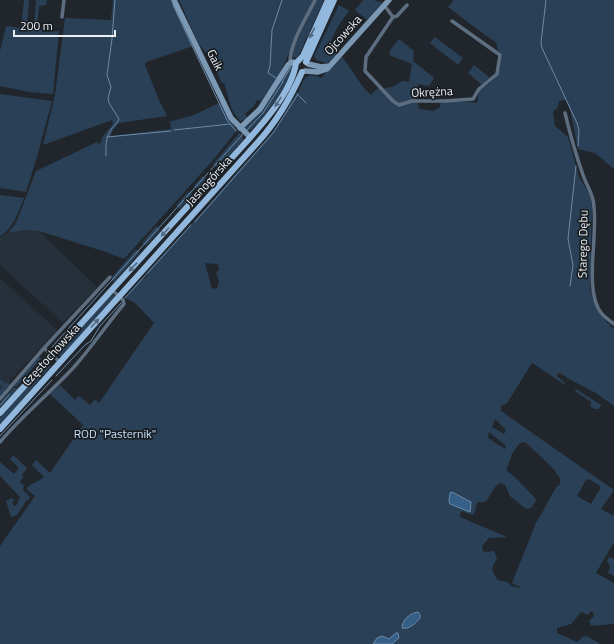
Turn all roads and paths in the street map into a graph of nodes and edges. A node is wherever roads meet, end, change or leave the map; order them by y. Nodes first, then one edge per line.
1 (64, 0) edge
2 (174, 0) edge
3 (315, 0) edge
4 (328, 0) edge
5 (334, 0) edge
6 (389, 0) edge
7 (407, 5) dead end
8 (384, 6) junction
9 (62, 17) dead end
10 (393, 17) junction
11 (452, 21) dead end
12 (300, 63) junction
13 (329, 66) junction
14 (304, 71) junction
15 (565, 113) dead end
16 (240, 128) junction
17 (250, 137) junction
18 (183, 212) junction
19 (190, 219) junction
20 (110, 277) dead end
21 (112, 290) junction
22 (119, 297) junction
23 (614, 324) edge
24 (44, 348) junction
25 (52, 356) junction
26 (60, 362) junction
27 (0, 399) edge
28 (0, 413) edge
29 (0, 429) edge
30 (0, 442) edge

1 - 9 street
2 - 16 street, Gaik
3 - 12 street
4 -> 12 main road, Jasnogórska
5 - 12 main road, Jasnogórska
6 - 8 street, Ojcowska
7 - 10 street, Okrężna
8 - 10 street
8 - 13 street, Ojcowska
10 - 11 street, Okrężna
12 - 13 street, Ojcowska
12 - 14 main road
12 - 16 street
12 -> 17 main road, Jasnogórska
13 - 14 street, Ojcowska
14 - 19 main road, Jasnogórska
15 - 23 street, Starego Dębu
16 - 17 street, Gaik
17 - 18 main road, Jasnogórska
18 - 19 main road
18 -> 21 main road, Jasnogórska
19 - 22 main road, Jasnogórska
20 - 24 street
21 - 22 street
21 - 25 main road, Częstochowska
26 -> 22 main road, Częstochowska
22 - 30 street
24 - 25 street
24 - 27 street
25 - 26 street
25 - 28 main road, Częstochowska
26 - 29 main road, Częstochowska

